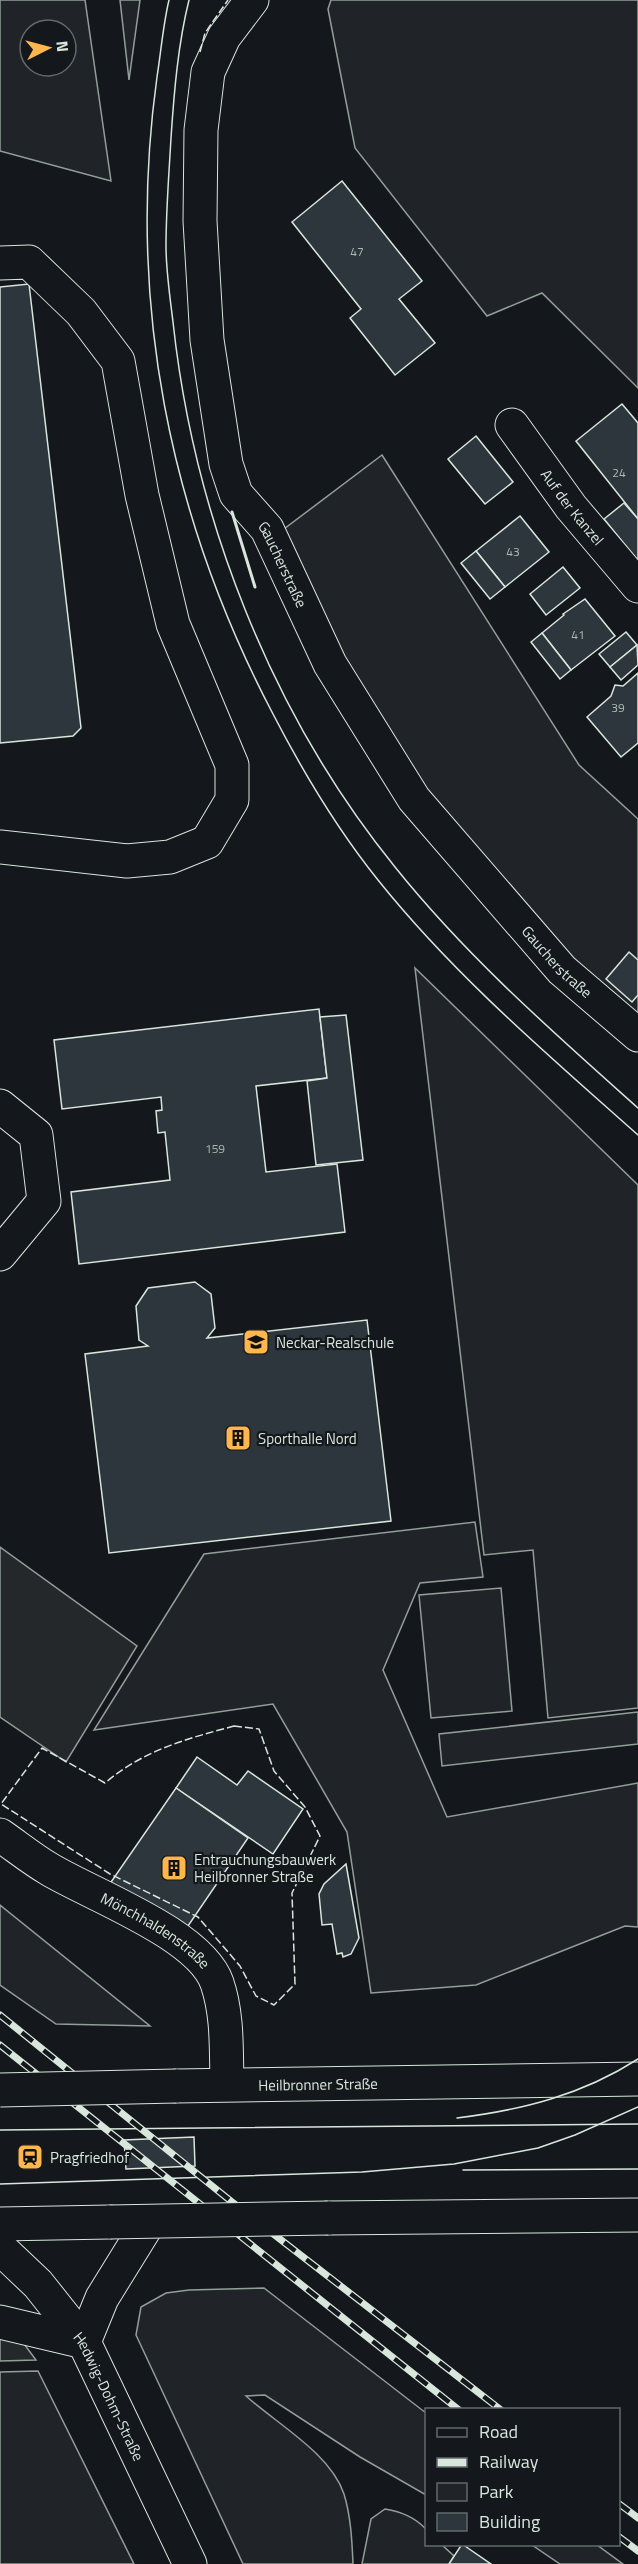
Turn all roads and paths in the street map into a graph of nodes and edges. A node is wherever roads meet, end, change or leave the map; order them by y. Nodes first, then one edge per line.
1 (252, 0) edge
2 (0, 263) edge
3 (512, 425) dead end
4 (638, 586) edge
5 (0, 847) edge
6 (638, 1035) edge
7 (0, 1107) edge
8 (0, 1254) edge
9 (0, 1835) edge
10 (638, 2079) edge
11 (227, 2083) junction
12 (0, 2090) edge
13 (638, 2215) edge
14 (149, 2222) junction
15 (0, 2224) edge
16 (0, 2248) edge
17 (0, 2322) edge
18 (84, 2342) junction
19 (189, 2564) edge

1 - 6 main road, Gaucherstraße
2 - 5 main road
3 - 4 main road, Auf der Kanzel
7 - 8 main road
9 - 11 main road, Mönchhaldenstraße
10 - 11 main road, Heilbronner Straße
11 - 12 main road, Heilbronner Straße, bridge
13 - 14 main road, bridge
14 - 15 main road, bridge
14 - 18 main road
16 - 18 main road, Hedwig-Dohm-Straße
17 - 18 main road
18 - 19 main road, Hedwig-Dohm-Straße

